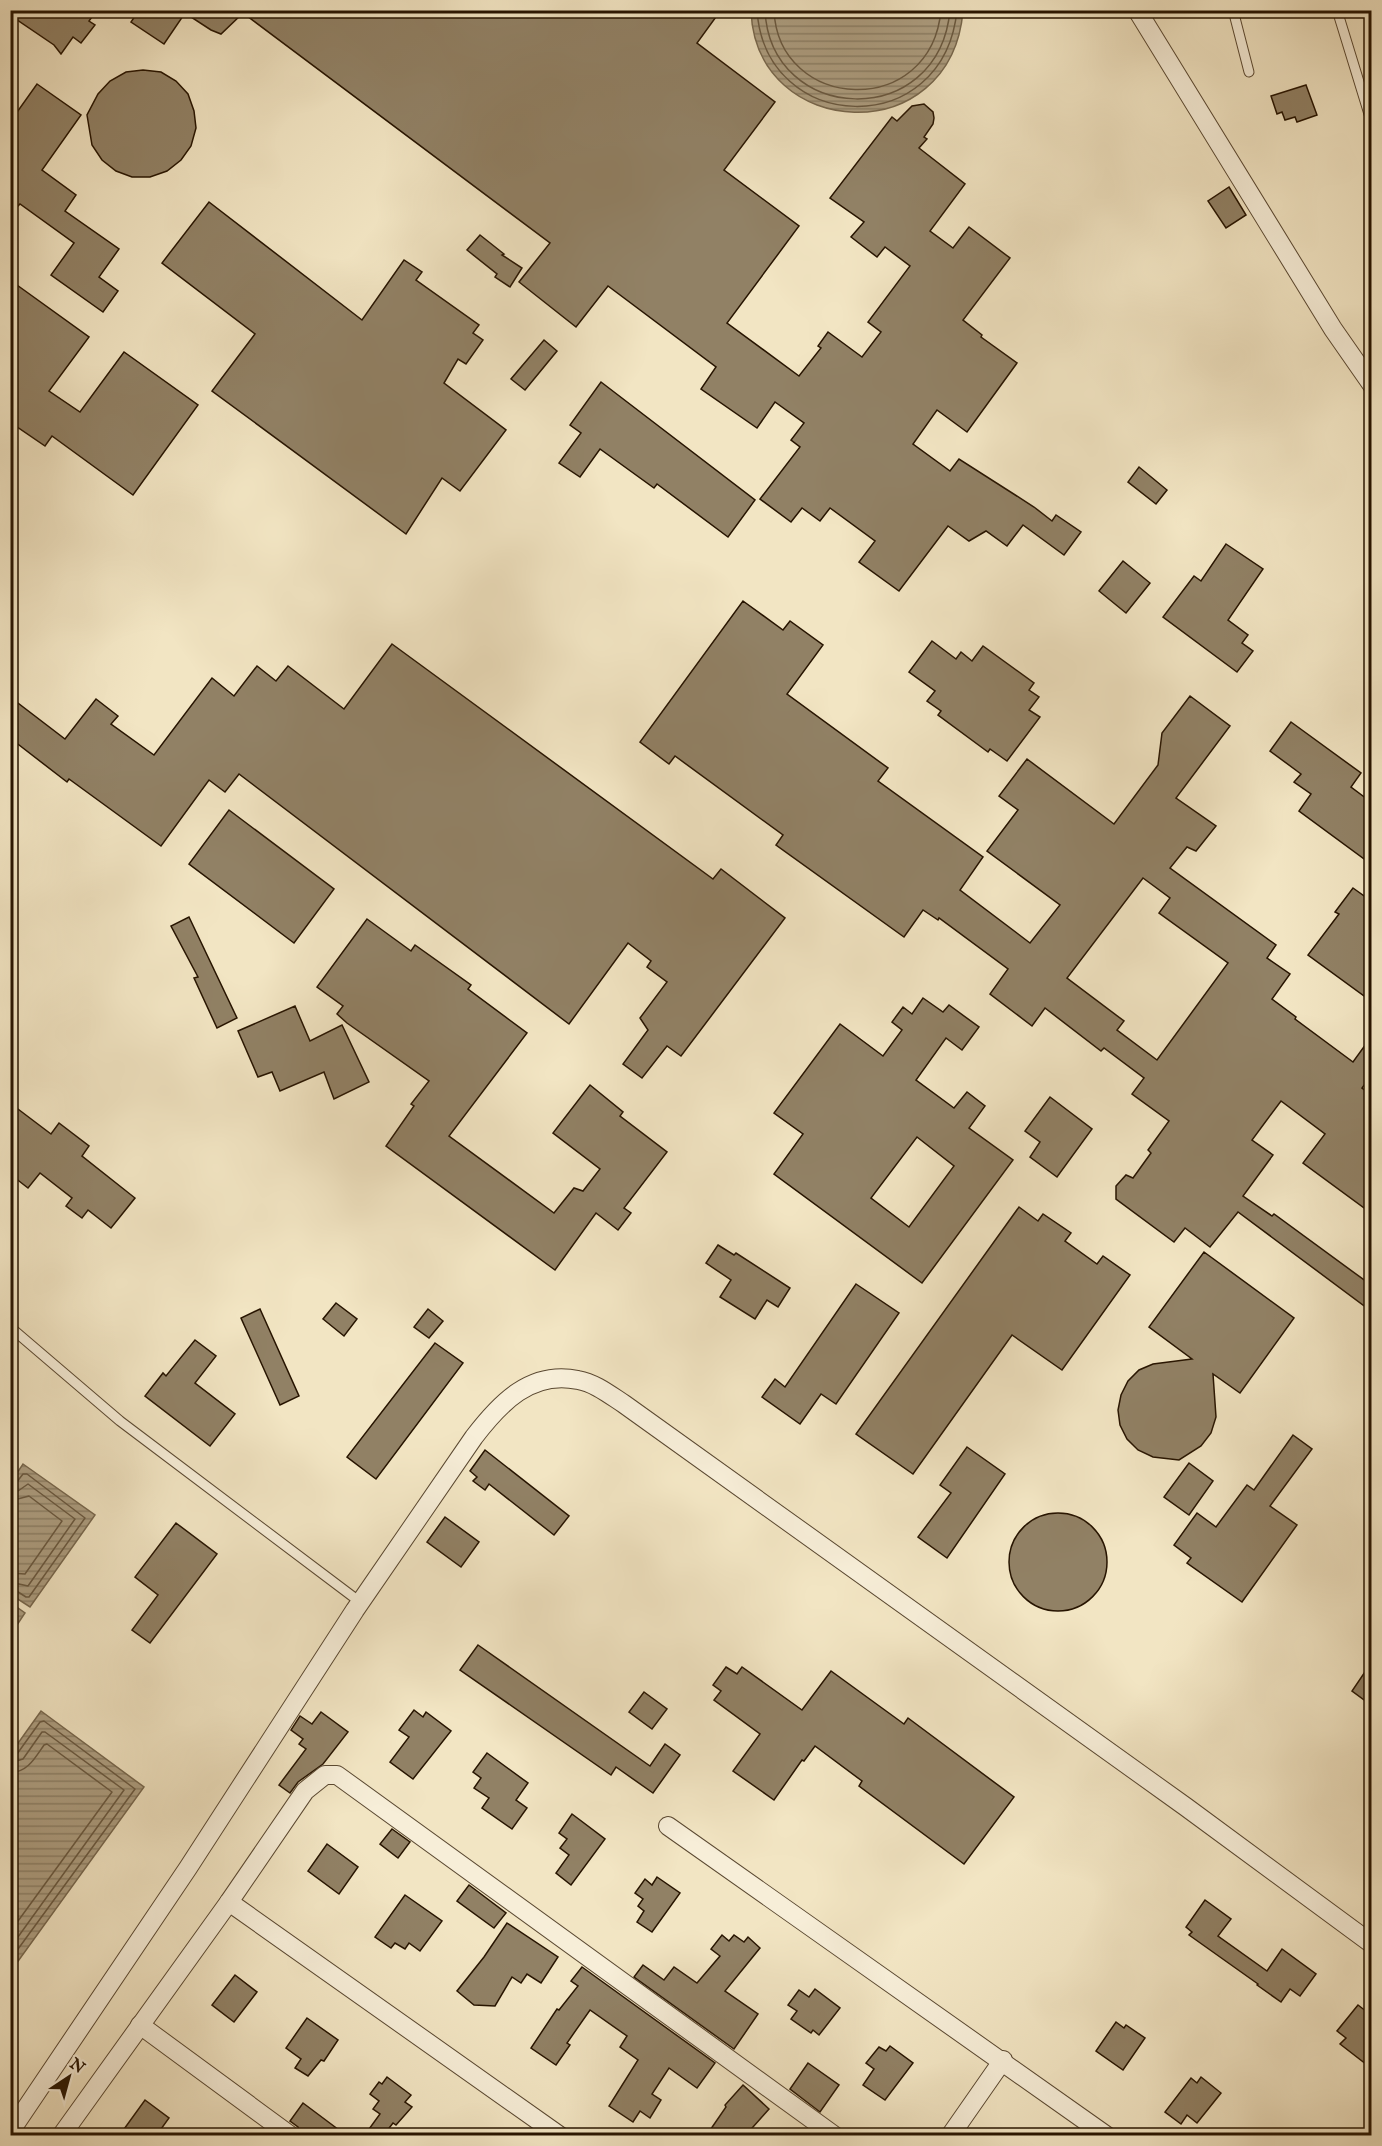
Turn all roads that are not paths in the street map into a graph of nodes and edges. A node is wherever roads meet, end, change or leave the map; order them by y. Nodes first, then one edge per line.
1 (1137, 10) edge
2 (1233, 10) edge
3 (1337, 10) edge
4 (1250, 72) dead end
5 (1371, 124) edge
6 (1371, 386) edge
7 (10, 1327) edge
8 (360, 1602) junction
9 (668, 1826) dead end
10 (230, 1902) junction
11 (1371, 1944) edge
12 (140, 2025) junction
13 (1003, 2060) junction
14 (10, 2132) edge
15 (61, 2136) edge
16 (291, 2136) edge
17 (560, 2136) edge
18 (835, 2136) edge
19 (950, 2136) edge
20 (1107, 2136) edge

1 - 6 street
2 - 4 lane
3 - 5 lane
7 - 8 lane
8 - 11 street
8 - 14 street
9 - 13 street
10 - 12 street
10 - 17 street
10 - 18 street
12 - 15 street
12 - 16 street
13 - 19 street
13 - 20 street

